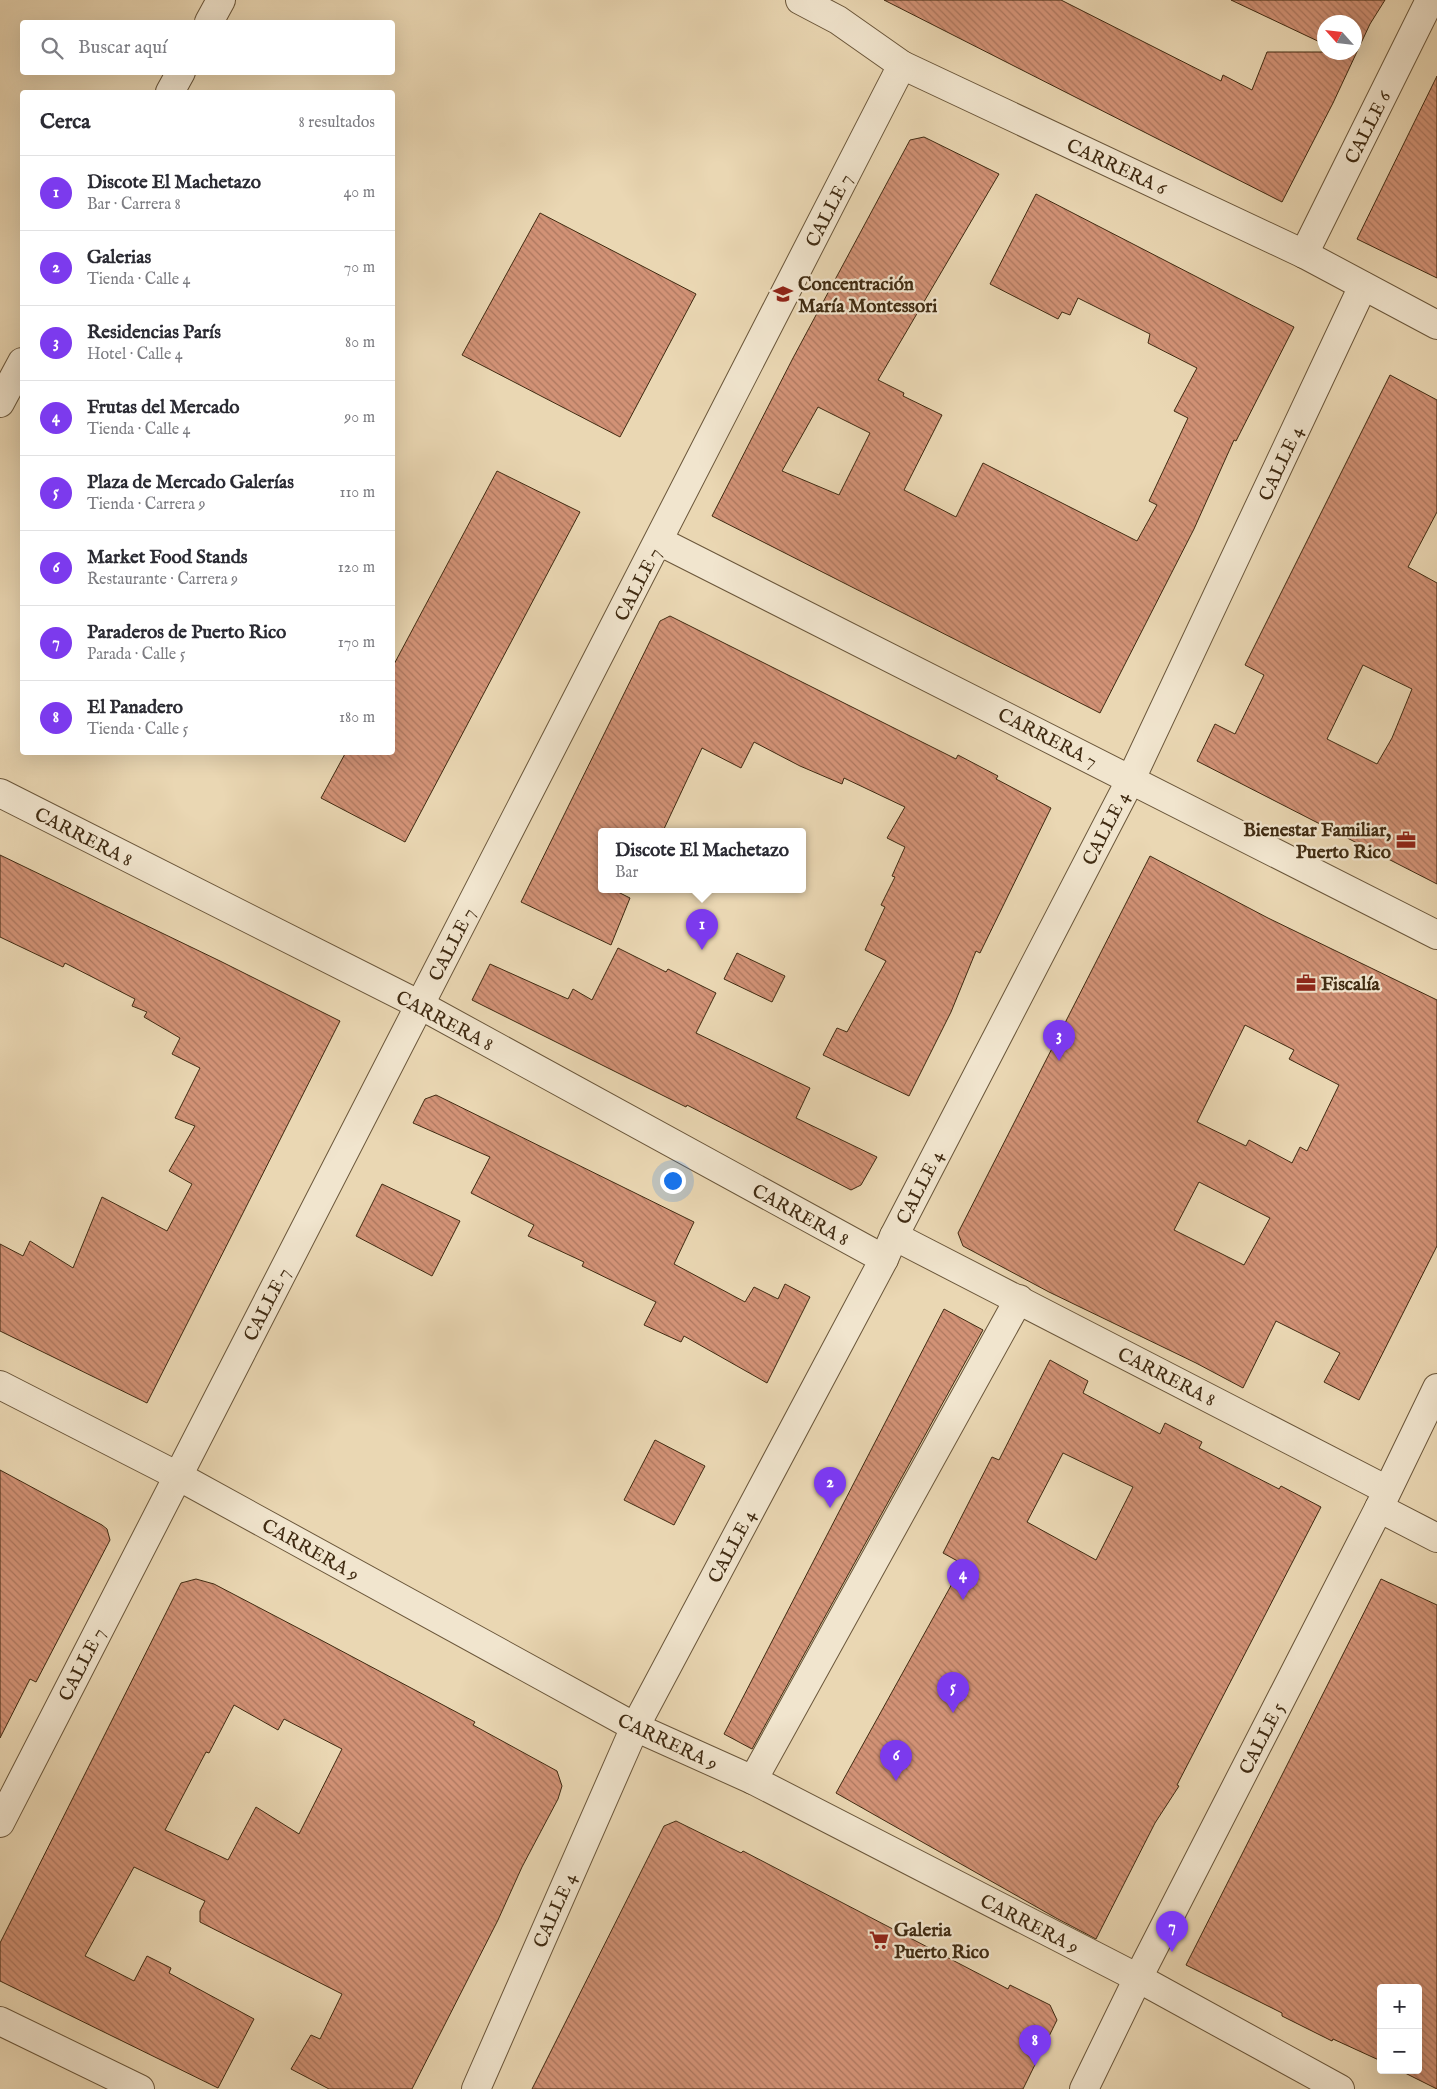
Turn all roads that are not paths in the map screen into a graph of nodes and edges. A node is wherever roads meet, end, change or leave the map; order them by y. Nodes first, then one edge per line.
1 (221, 0) edge
2 (800, 0) edge
3 (1430, 0) edge
4 (843, 10) edge
5 (210, 20) edge
6 (902, 65) junction
7 (179, 75) edge
8 (171, 90) edge
9 (1304, 254) junction
10 (1363, 286) junction
11 (1437, 325) edge
12 (20, 366) edge
13 (0, 403) edge
14 (659, 540) junction
15 (1131, 779) junction
16 (0, 793) edge
17 (1437, 935) edge
18 (420, 1006) junction
19 (889, 1247) junction
20 (1019, 1299) junction
21 (0, 1385) edge
22 (1437, 1388) edge
23 (178, 1476) junction
24 (1383, 1499) junction
25 (1437, 1538) edge
26 (635, 1727) junction
27 (753, 1780) junction
28 (0, 1822) edge
29 (1138, 1978) junction
30 (0, 2021) edge
31 (140, 2089) edge
32 (476, 2089) edge
33 (1084, 2089) edge
34 (1340, 2089) edge

1 - 5 street
2 - 4 street, CARRERA 6
3 - 9 street, CALLE 6
4 - 6 street, CARRERA 6
6 - 9 street, CARRERA 6
6 - 14 street, CALLE 7
7 - 8 street
9 - 10 street, CARRERA 6
10 - 11 street, CARRERA 6
10 - 15 street, CALLE 4
12 - 13 street
14 - 15 street, CARRERA 7
14 - 18 street, CALLE 7
15 - 17 street, CARRERA 7
15 - 19 street, CALLE 4
16 - 18 street, CARRERA 8
18 - 19 street, CARRERA 8
18 - 23 street, CALLE 7
19 - 20 street, CARRERA 8
19 - 26 street, CALLE 4
20 - 24 street, CARRERA 8
20 - 27 street
21 - 23 street, CARRERA 9
22 - 24 street, CALLE 5
23 - 26 street, CARRERA 9
23 - 28 street, CALLE 7
24 - 25 street, CARRERA 8
24 - 29 street, CALLE 5
26 - 27 street, CARRERA 9
26 - 32 street, CALLE 4
27 - 29 street, CARRERA 9
29 - 33 street, CALLE 5
29 - 34 street, CARRERA 9
30 - 31 street

